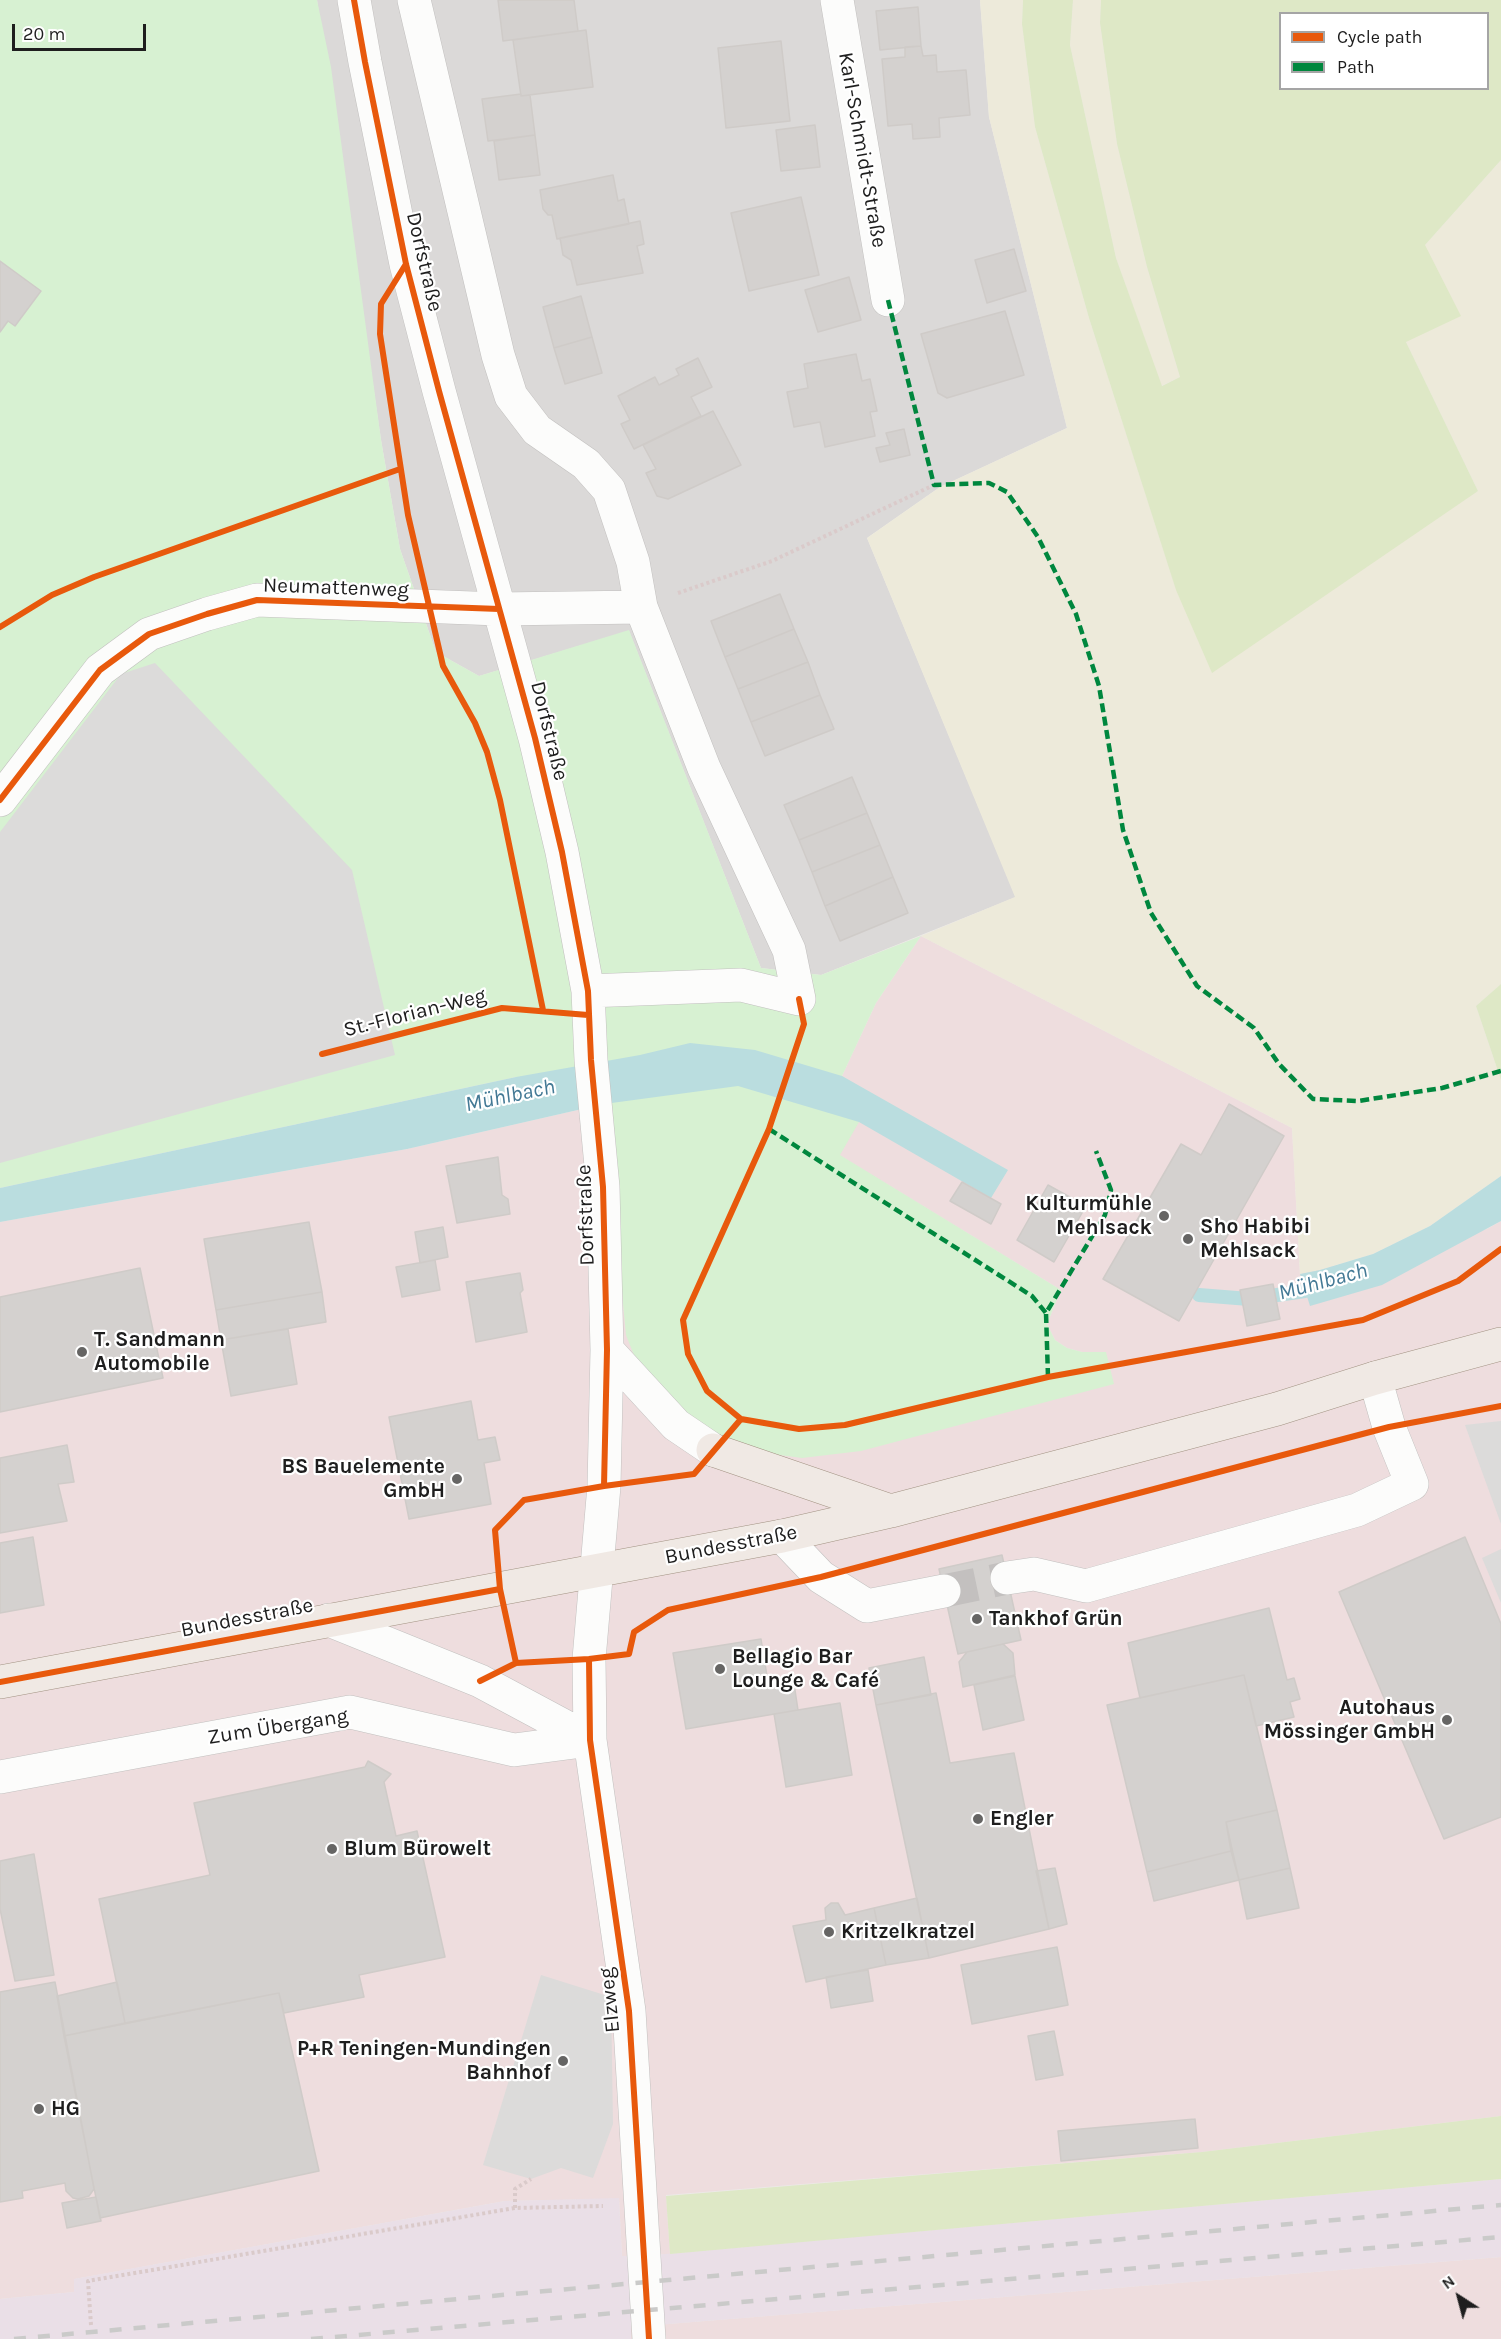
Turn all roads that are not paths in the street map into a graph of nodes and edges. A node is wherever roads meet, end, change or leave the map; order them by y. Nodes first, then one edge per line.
1 (354, 0) edge
2 (414, 0) edge
3 (837, 0) edge
4 (888, 300) dead end
5 (640, 606) junction
6 (499, 609) junction
7 (0, 800) edge
8 (588, 991) junction
9 (1501, 1344) edge
10 (607, 1350) junction
11 (1375, 1378) junction
12 (713, 1450) joint
13 (891, 1511) junction
14 (782, 1536) junction
15 (597, 1570) junction
16 (1007, 1578) tunnel mouth
17 (944, 1591) tunnel mouth
18 (329, 1620) junction
19 (0, 1682) edge
20 (590, 1740) junction
21 (0, 1777) edge
22 (649, 2339) edge

1 - 6 street, Dorfstraße
2 - 5 street
3 - 4 street, Karl-Schmidt-Straße
5 - 6 street, Neumattenweg
5 - 8 street
6 - 7 street, Neumattenweg
6 - 8 street, Dorfstraße
8 - 10 street, Dorfstraße
9 - 11 main road, Bundesstraße
10 - 12 street
10 - 15 street, Dorfstraße
11 - 13 main road, Bundesstraße
11 - 16 street
12 - 13 main road
13 - 14 main road, Bundesstraße
14 - 15 main road, Bundesstraße
14 - 17 street
15 - 18 main road, Bundesstraße
15 - 20 street, Elzweg
18 - 19 main road, Bundesstraße
18 - 20 street
20 - 21 street, Zum Übergang
20 - 22 street, Elzweg

